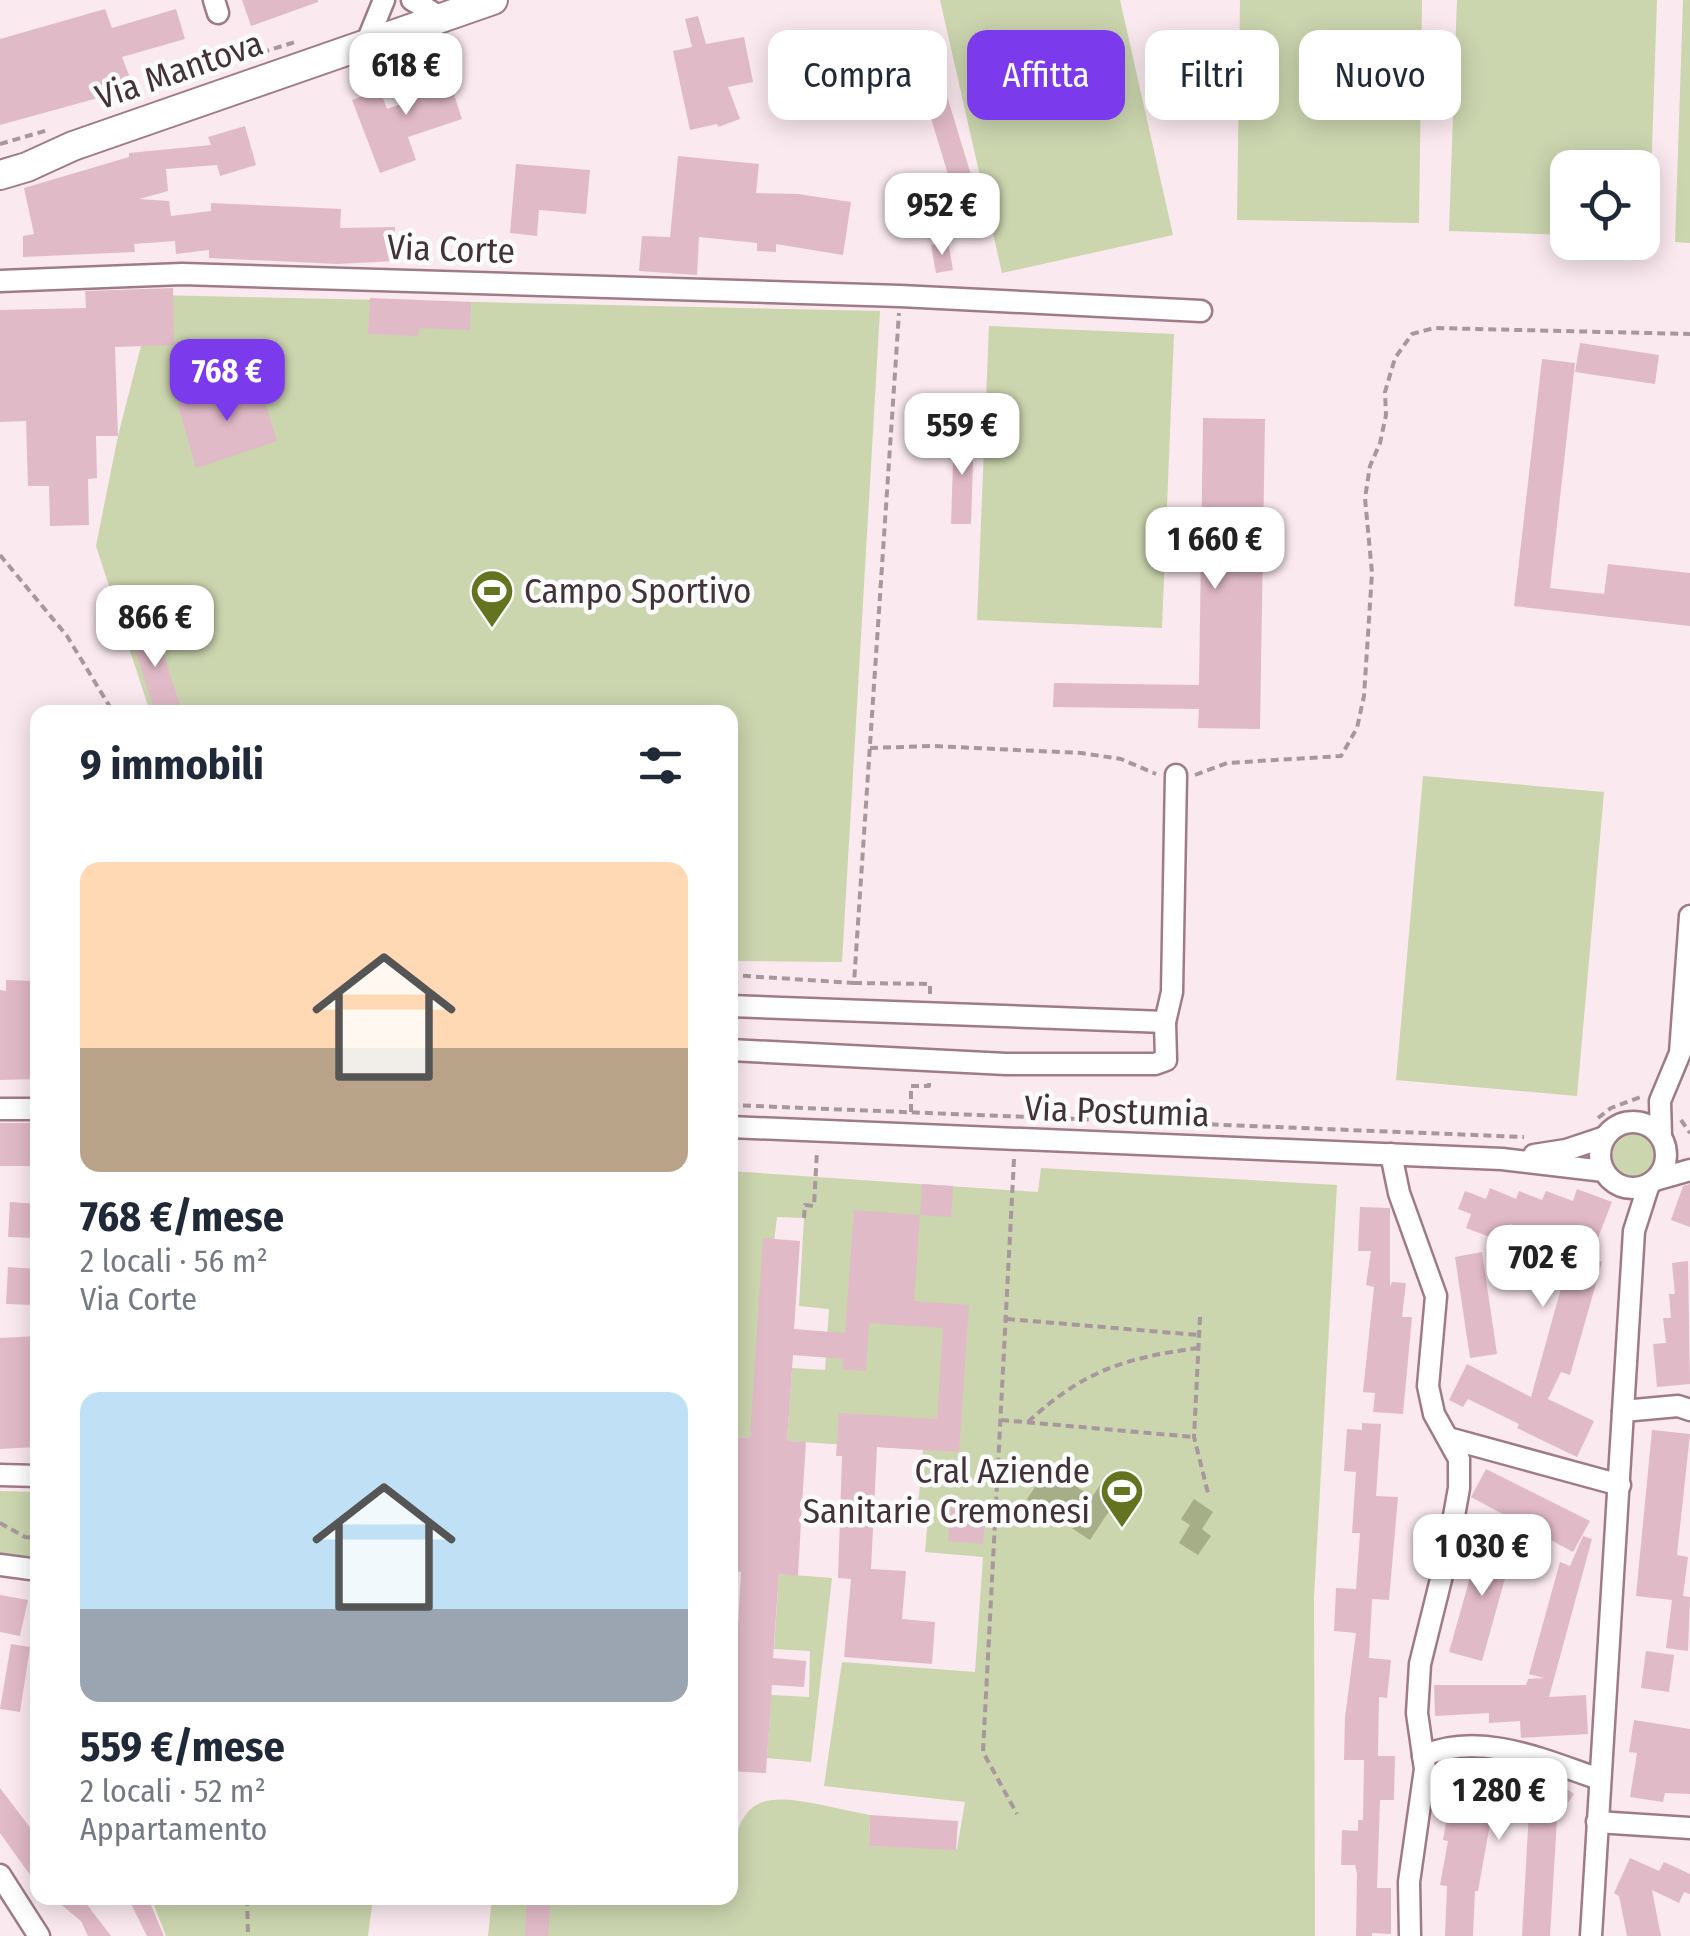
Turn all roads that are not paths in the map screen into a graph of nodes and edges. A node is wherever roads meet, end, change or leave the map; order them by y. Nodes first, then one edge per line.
1 (384, 0) edge
2 (412, 0) edge
3 (493, 0) edge
4 (442, 18) junction
5 (366, 44) junction
6 (73, 146) junction
7 (0, 158) edge
8 (0, 176) edge
9 (0, 281) edge
10 (1200, 311) dead end
11 (1176, 775) road end
12 (1690, 916) edge
13 (738, 1006) edge
14 (1164, 1022) junction
15 (738, 1050) edge
16 (1660, 1101) junction
17 (0, 1109) edge
18 (30, 1109) edge
19 (1630, 1122) junction
20 (738, 1127) edge
21 (1598, 1130) junction
22 (1663, 1141) junction
23 (1392, 1154) junction
24 (1502, 1159) junction
25 (1690, 1160) edge
26 (1690, 1170) edge
27 (1609, 1176) junction
28 (1652, 1182) junction
29 (1634, 1230) junction
30 (1690, 1410) edge
31 (1624, 1411) junction
32 (1448, 1438) junction
33 (0, 1475) edge
34 (30, 1476) edge
35 (1620, 1486) junction
36 (0, 1565) edge
37 (30, 1569) edge
38 (1423, 1756) junction
39 (1599, 1779) junction
40 (1597, 1822) junction
41 (1690, 1828) edge
42 (0, 1875) edge
43 (39, 1936) edge
44 (1410, 1936) edge
45 (1591, 1936) edge

1 - 5 street
2 - 4 street
3 - 4 main road, Via Mantova
4 - 5 main road, Via Mantova
5 - 6 main road, Via Mantova
6 - 7 main road, Via Mantova
6 - 8 main road, Via Mantova
9 - 10 street, Via Corte
11 - 14 street
12 - 16 street
13 - 14 street
14 - 15 street
16 - 19 street, Via Postumia
16 - 22 street
17 - 18 street
19 - 21 street, Via Postumia
19 - 22 street
20 - 23 street, Via Postumia
21 - 24 street, Via Postumia
21 - 27 street
22 - 25 street
22 - 28 street
23 - 24 street, Via Postumia
23 - 32 street
24 - 27 street, Via Postumia
26 - 28 street, Via Postumia
27 - 28 street, Via Postumia
27 - 29 street
28 - 29 street
29 - 31 street
30 - 31 street
31 - 35 street
32 - 35 street
32 - 38 street
33 - 34 street
35 - 39 street
36 - 37 street
38 - 39 street
38 - 44 street
39 - 40 street
40 - 41 street
40 - 45 street
42 - 43 street

